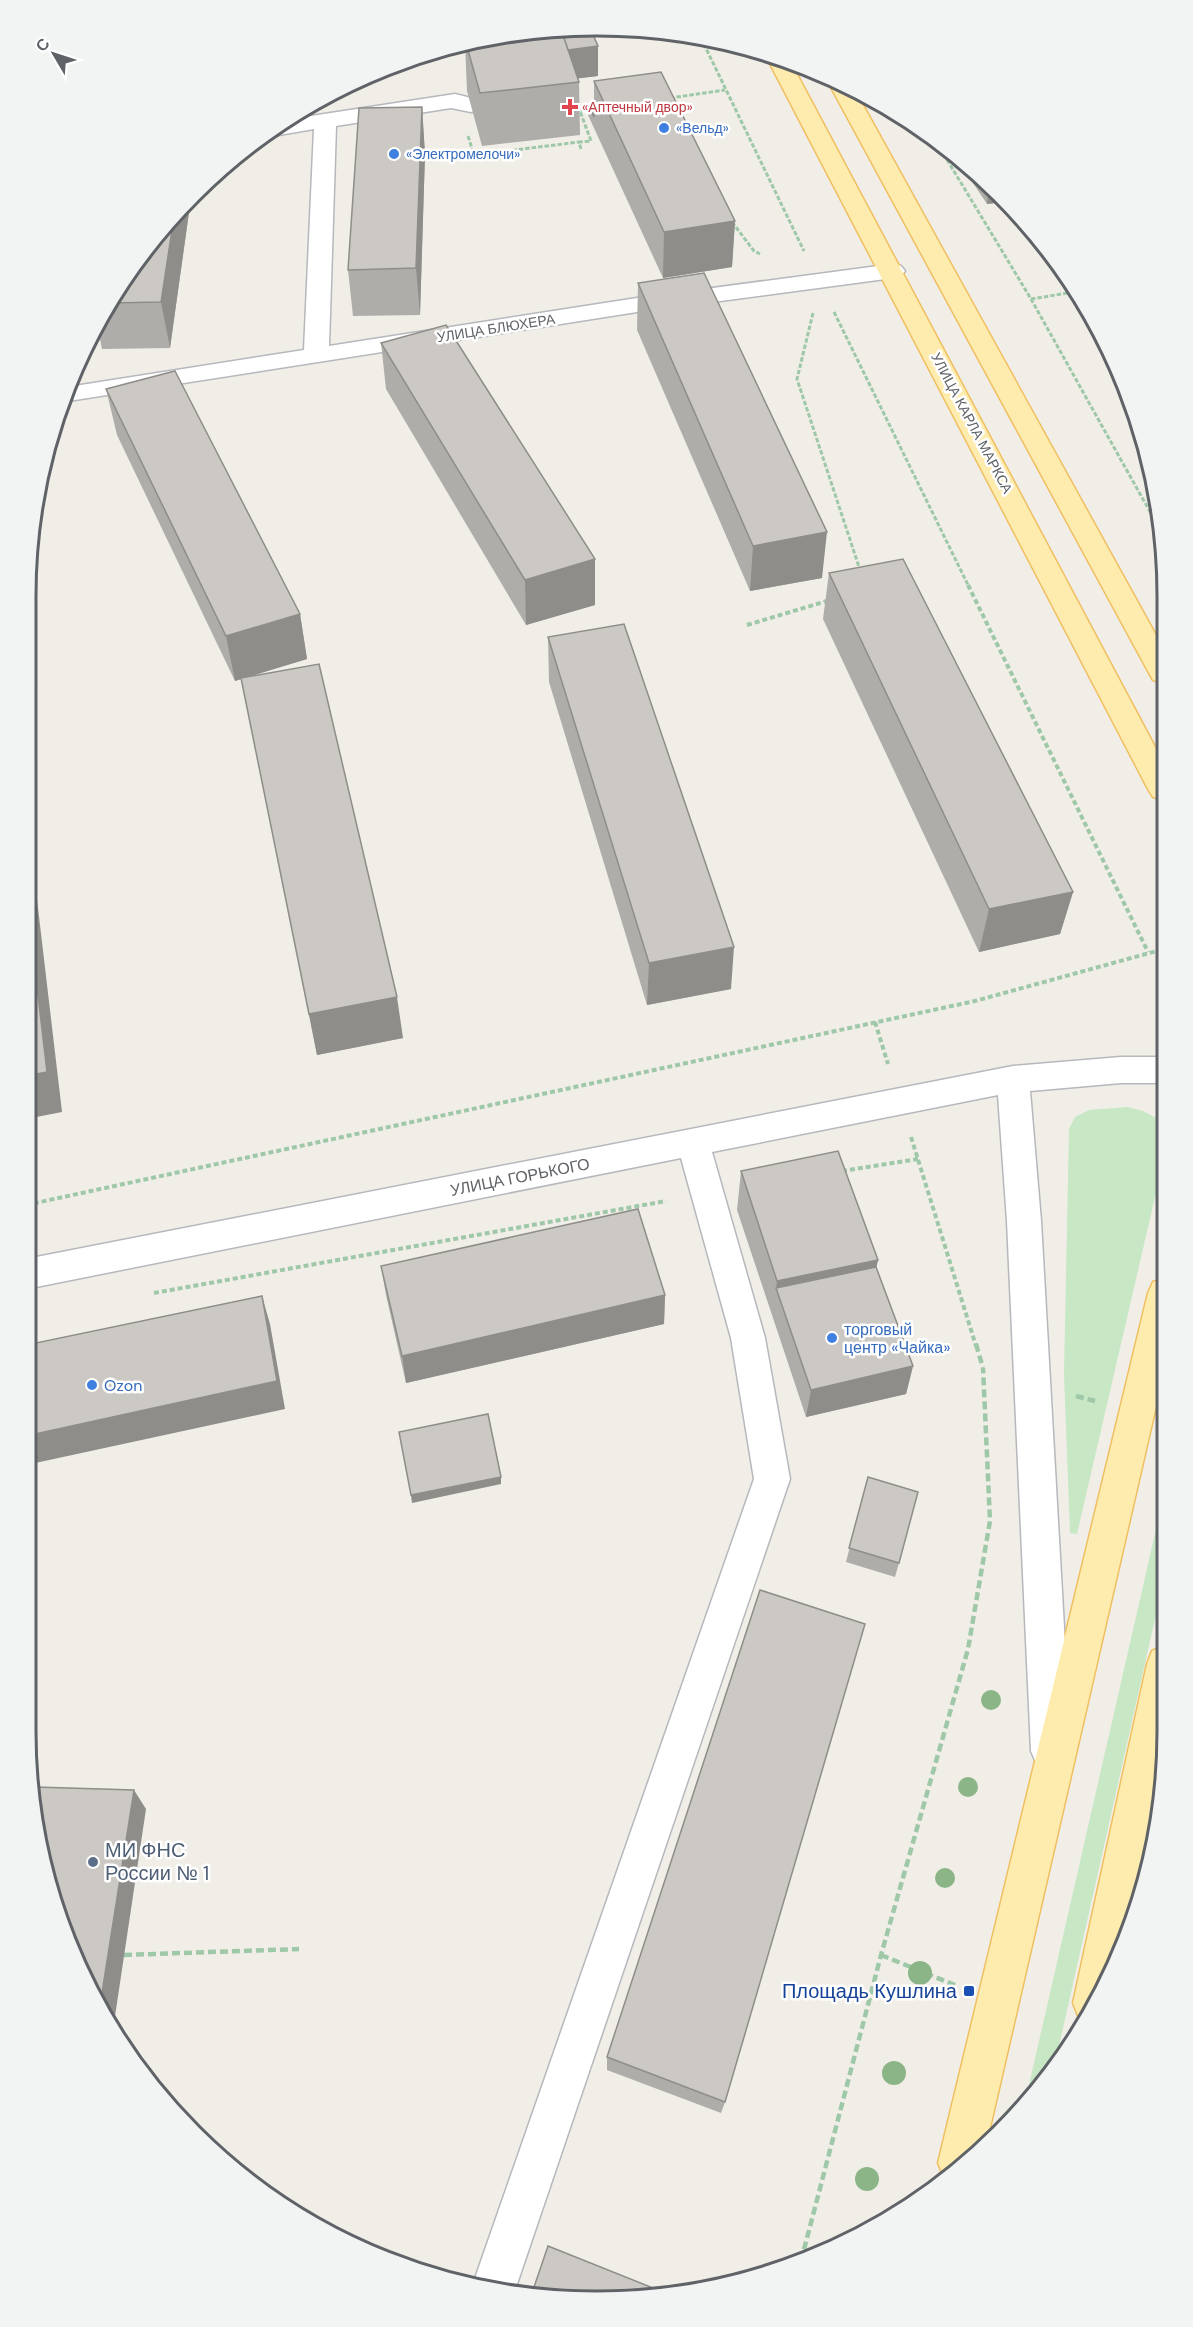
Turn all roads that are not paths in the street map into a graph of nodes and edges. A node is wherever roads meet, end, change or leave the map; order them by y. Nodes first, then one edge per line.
1 (784, 69) edge
2 (846, 95) edge
3 (465, 104) edge
4 (325, 121) junction
5 (293, 125) edge
6 (893, 270) junction
7 (316, 356) junction
8 (75, 394) edge
9 (1157, 662) edge
10 (1157, 777) edge
11 (1157, 1071) edge
12 (1013, 1079) junction
13 (693, 1143) junction
14 (36, 1272) edge
15 (1157, 1328) edge
16 (1157, 1706) edge
17 (1052, 1772) junction
18 (1100, 1977) edge
19 (962, 2155) edge
20 (496, 2281) edge

1 - 6 main road, УЛИЦА КАРЛА МАРКСА
2 - 9 main road
3 - 4 street
4 - 5 street
4 - 7 street
6 - 7 street, УЛИЦА БЛЮХЕРА
6 - 10 main road, УЛИЦА КАРЛА МАРКСА
7 - 8 street, УЛИЦА БЛЮХЕРА
11 - 12 street, УЛИЦА ГОРЬКОГО
12 - 13 street, УЛИЦА ГОРЬКОГО
12 - 17 street
13 - 14 street, УЛИЦА ГОРЬКОГО
13 - 20 street
15 - 17 main road
16 - 18 main road
17 - 19 main road

